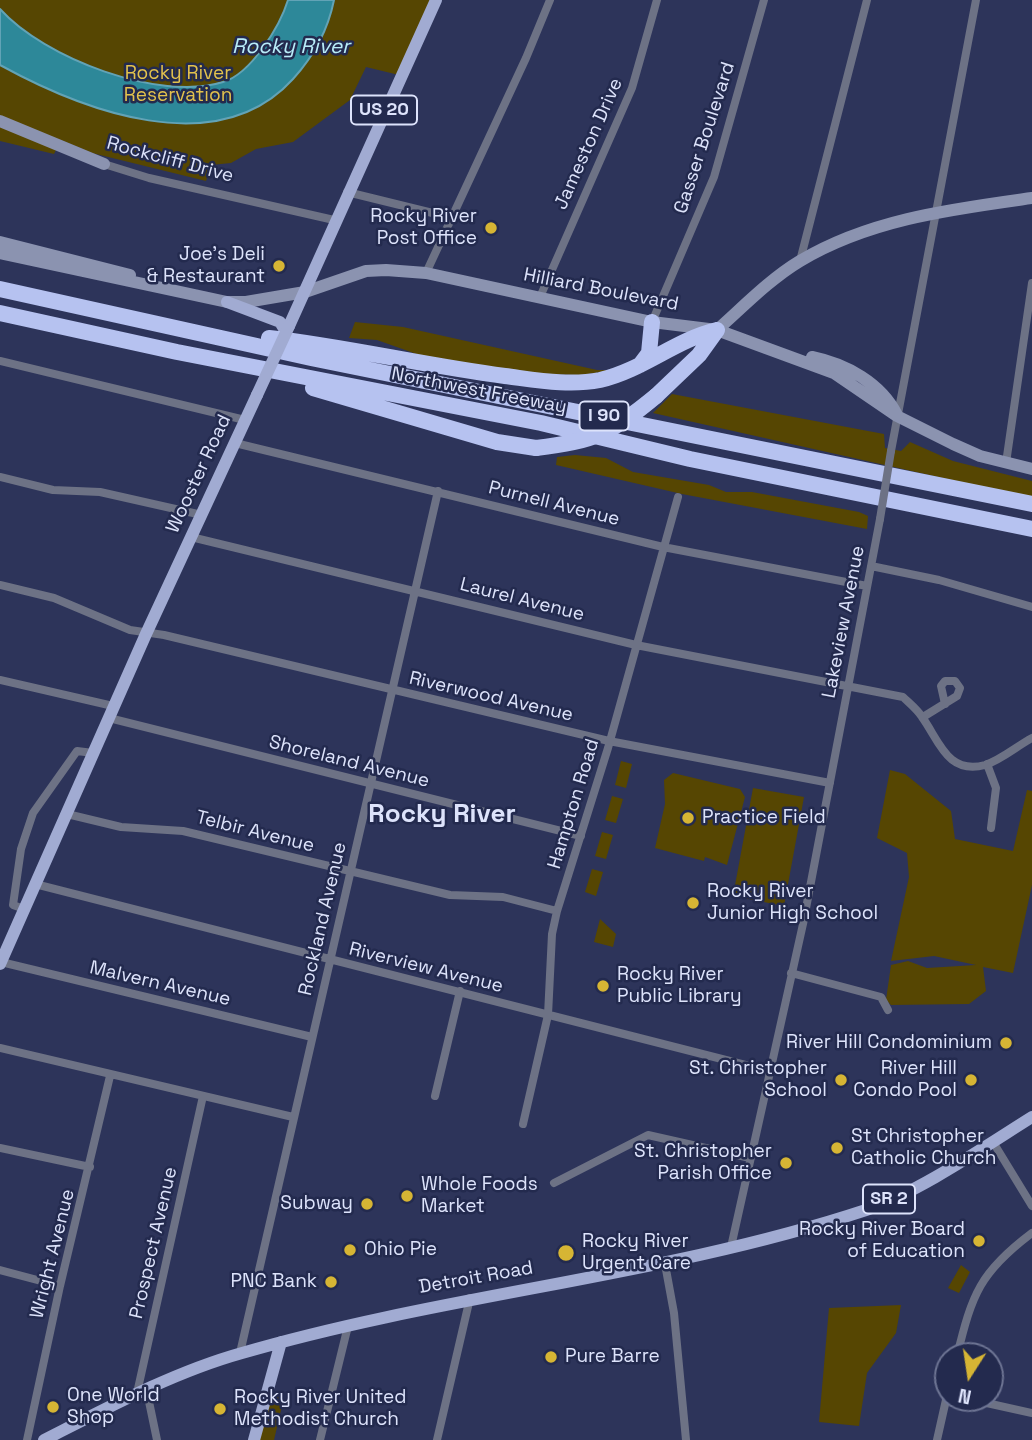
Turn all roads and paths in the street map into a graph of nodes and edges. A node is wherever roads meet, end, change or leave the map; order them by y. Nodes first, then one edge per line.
1 (436, 0) edge
2 (550, 0) edge
3 (657, 0) edge
4 (764, 0) edge
5 (867, 0) edge
6 (976, 0) edge
7 (0, 121) edge
8 (104, 164) joint
9 (347, 192) junction
10 (1032, 198) edge
11 (936, 211) junction
12 (453, 218) junction
13 (334, 220) junction
14 (0, 242) edge
15 (0, 253) edge
16 (800, 261) junction
17 (426, 273) junction
18 (135, 280) junction
19 (1032, 283) edge
20 (0, 289) edge
21 (305, 292) junction
22 (540, 298) junction
23 (227, 302) junction
24 (0, 313) edge
25 (652, 322) junction
26 (285, 327) junction
27 (176, 328) junction
28 (717, 330) junction
29 (213, 359) junction
30 (0, 361) edge
31 (634, 369) junction
32 (897, 416) junction
33 (245, 420) junction
34 (235, 443) junction
35 (1006, 463) junction
36 (1032, 469) edge
37 (0, 477) edge
38 (438, 491) junction
39 (678, 497) dead end
40 (1032, 504) edge
41 (202, 515) junction
42 (1032, 529) edge
43 (191, 537) junction
44 (663, 547) junction
45 (871, 566) junction
46 (0, 585) edge
47 (867, 586) junction
48 (413, 589) junction
49 (1032, 607) edge
50 (146, 634) junction
51 (636, 645) junction
52 (0, 680) edge
53 (848, 686) junction
54 (392, 690) junction
55 (945, 704) dead end
56 (111, 712) junction
57 (923, 717) junction
58 (1032, 738) edge
59 (610, 741) junction
60 (93, 753) junction
61 (987, 764) junction
62 (370, 783) junction
63 (830, 783) junction
64 (67, 814) junction
65 (991, 828) dead end
66 (581, 836) junction
67 (350, 871) junction
68 (35, 884) junction
69 (24, 909) junction
70 (557, 911) junction
71 (330, 961) junction
72 (1, 963) edge
73 (791, 973) junction
74 (460, 991) junction
75 (888, 1010) dead end
76 (548, 1015) junction
77 (312, 1037) junction
78 (0, 1048) edge
79 (769, 1071) junction
80 (110, 1076) junction
81 (204, 1096) junction
82 (435, 1096) dead end
83 (293, 1117) junction
84 (1032, 1117) edge
85 (523, 1124) dead end
86 (993, 1142) junction
87 (0, 1148) edge
88 (750, 1158) junction
89 (90, 1167) junction
90 (554, 1183) dead end
91 (1032, 1206) edge
92 (1032, 1233) edge
93 (731, 1247) junction
94 (665, 1264) junction
95 (0, 1270) edge
96 (60, 1286) junction
97 (470, 1298) junction
98 (348, 1326) junction
99 (281, 1342) junction
100 (960, 1342) edge
101 (240, 1353) junction
102 (142, 1394) junction
103 (1004, 1407) edge
104 (944, 1412) edge
105 (1032, 1413) edge
106 (27, 1440) edge
107 (44, 1440) edge
108 (157, 1440) edge
109 (254, 1440) edge
110 (320, 1440) edge
111 (437, 1440) edge
112 (686, 1440) edge
113 (937, 1440) edge

1 - 9 main road, Wooster Road / US 20
2 - 12 street
3 - 22 street, Jameston Drive
4 - 25 street, Gasser Boulevard
5 - 16 street
6 - 11 street, Lakeview Avenue
7 - 8 main road, Rockcliff Drive
8 - 13 street, Rockcliff Drive
9 - 12 street
9 - 13 main road, Wooster Road / US 20
10 - 11 main road
11 - 16 main road
11 - 32 street, Lakeview Avenue
12 - 17 street
13 - 21 main road, Wooster Road / US 20
14 - 18 main road, Hilliard Boulevard
15 - 18 main road, Hilliard Boulevard
16 - 28 main road
17 - 21 main road, Hilliard Boulevard
17 - 22 main road, Hilliard Boulevard
18 - 23 main road, Hilliard Boulevard
19 - 35 street
20 - 27 highway, Northwest Freeway / I 90
21 - 23 main road, Hilliard Boulevard
21 - 26 main road, Wooster Road / US 20
22 - 25 main road, Hilliard Boulevard
23 - 26 main road
24 - 29 highway, Northwest Freeway / I 90
25 - 28 main road, Hilliard Boulevard
25 - 31 highway
26 - 33 main road, Wooster Road / US 20, bridge
27 - 31 highway
27 - 40 highway, Northwest Freeway / I 90
28 - 29 highway, bridge
28 - 31 highway
28 - 32 main road, Hilliard Boulevard
29 - 42 highway, Northwest Freeway / I 90
30 - 33 street
32 - 35 main road, Hilliard Boulevard
32 - 45 street, Lakeview Avenue, bridge
33 - 34 main road, Wooster Road / US 20
34 - 38 street, Purnell Avenue
34 - 41 main road, Wooster Road / US 20
35 - 36 main road, Hilliard Boulevard
37 - 41 street
38 - 44 street, Purnell Avenue
38 - 48 street, Rockland Avenue
39 - 44 street, Hampton Road
41 - 43 main road, Wooster Road / US 20
43 - 48 street, Laurel Avenue
43 - 50 main road, Wooster Road / US 20
44 - 47 street, Purnell Avenue
44 - 51 street, Hampton Road
45 - 47 street, Lakeview Avenue
45 - 49 street
46 - 50 street, Riverwood Avenue
47 - 53 street, Lakeview Avenue
48 - 51 street, Laurel Avenue
48 - 54 street, Rockland Avenue
50 - 54 street, Riverwood Avenue
50 - 56 main road, Wooster Road / US 20
51 - 53 street, Laurel Avenue
51 - 59 street, Hampton Road
52 - 56 street, Shoreland Avenue
53 - 57 street, Laurel Avenue
53 - 63 street, Lakeview Avenue
54 - 59 street, Riverwood Avenue
54 - 62 street, Rockland Avenue
55 - 57 street
56 - 60 main road, Wooster Road / US 20
56 - 62 street, Shoreland Avenue
57 - 61 street
58 - 61 street
59 - 63 street, Riverwood Avenue
59 - 66 street, Hampton Road
60 - 64 main road, Wooster Road / US 20
60 - 69 street
61 - 65 street
62 - 66 street, Shoreland Avenue
62 - 67 street, Rockland Avenue
63 - 73 street, Lakeview Avenue
64 - 67 street, Telbir Avenue
64 - 68 main road, Wooster Road / US 20
66 - 70 street, Hampton Road
67 - 70 street, Telbir Avenue
67 - 71 street, Rockland Avenue
68 - 69 main road, Wooster Road / US 20
68 - 71 street, Riverview Avenue
69 - 72 main road, Wooster Road / US 20
70 - 76 street, Hampton Road
71 - 74 street, Riverview Avenue
71 - 77 street, Rockland Avenue
72 - 77 street, Malvern Avenue
73 - 75 street
73 - 79 street, Lakeview Avenue
74 - 76 street, Riverview Avenue
74 - 82 street
76 - 79 street, Riverview Avenue
76 - 85 street, Hampton Road
77 - 83 street, Rockland Avenue
78 - 80 street
79 - 88 street, Lakeview Avenue
80 - 81 street
80 - 89 street, Wright Avenue
81 - 83 street
81 - 102 street, Prospect Avenue
83 - 101 street, Rockland Avenue
84 - 86 main road, Detroit Road / SR 2
86 - 91 street
86 - 93 main road, Detroit Road / SR 2
87 - 89 street
88 - 90 street
88 - 93 street, Lakeview Avenue
89 - 96 street, Wright Avenue
92 - 100 street
93 - 94 main road, Detroit Road / SR 2
94 - 97 main road, Detroit Road / SR 2
94 - 112 street
95 - 96 street
96 - 106 street, Wright Avenue
97 - 98 main road, Detroit Road / SR 2
97 - 111 street
98 - 99 main road, Detroit Road / SR 2
98 - 110 street
99 - 101 main road, Detroit Road
99 - 109 main road
101 - 102 main road, Detroit Road
102 - 107 main road, Detroit Road
102 - 108 street
103 - 105 street
104 - 113 street

